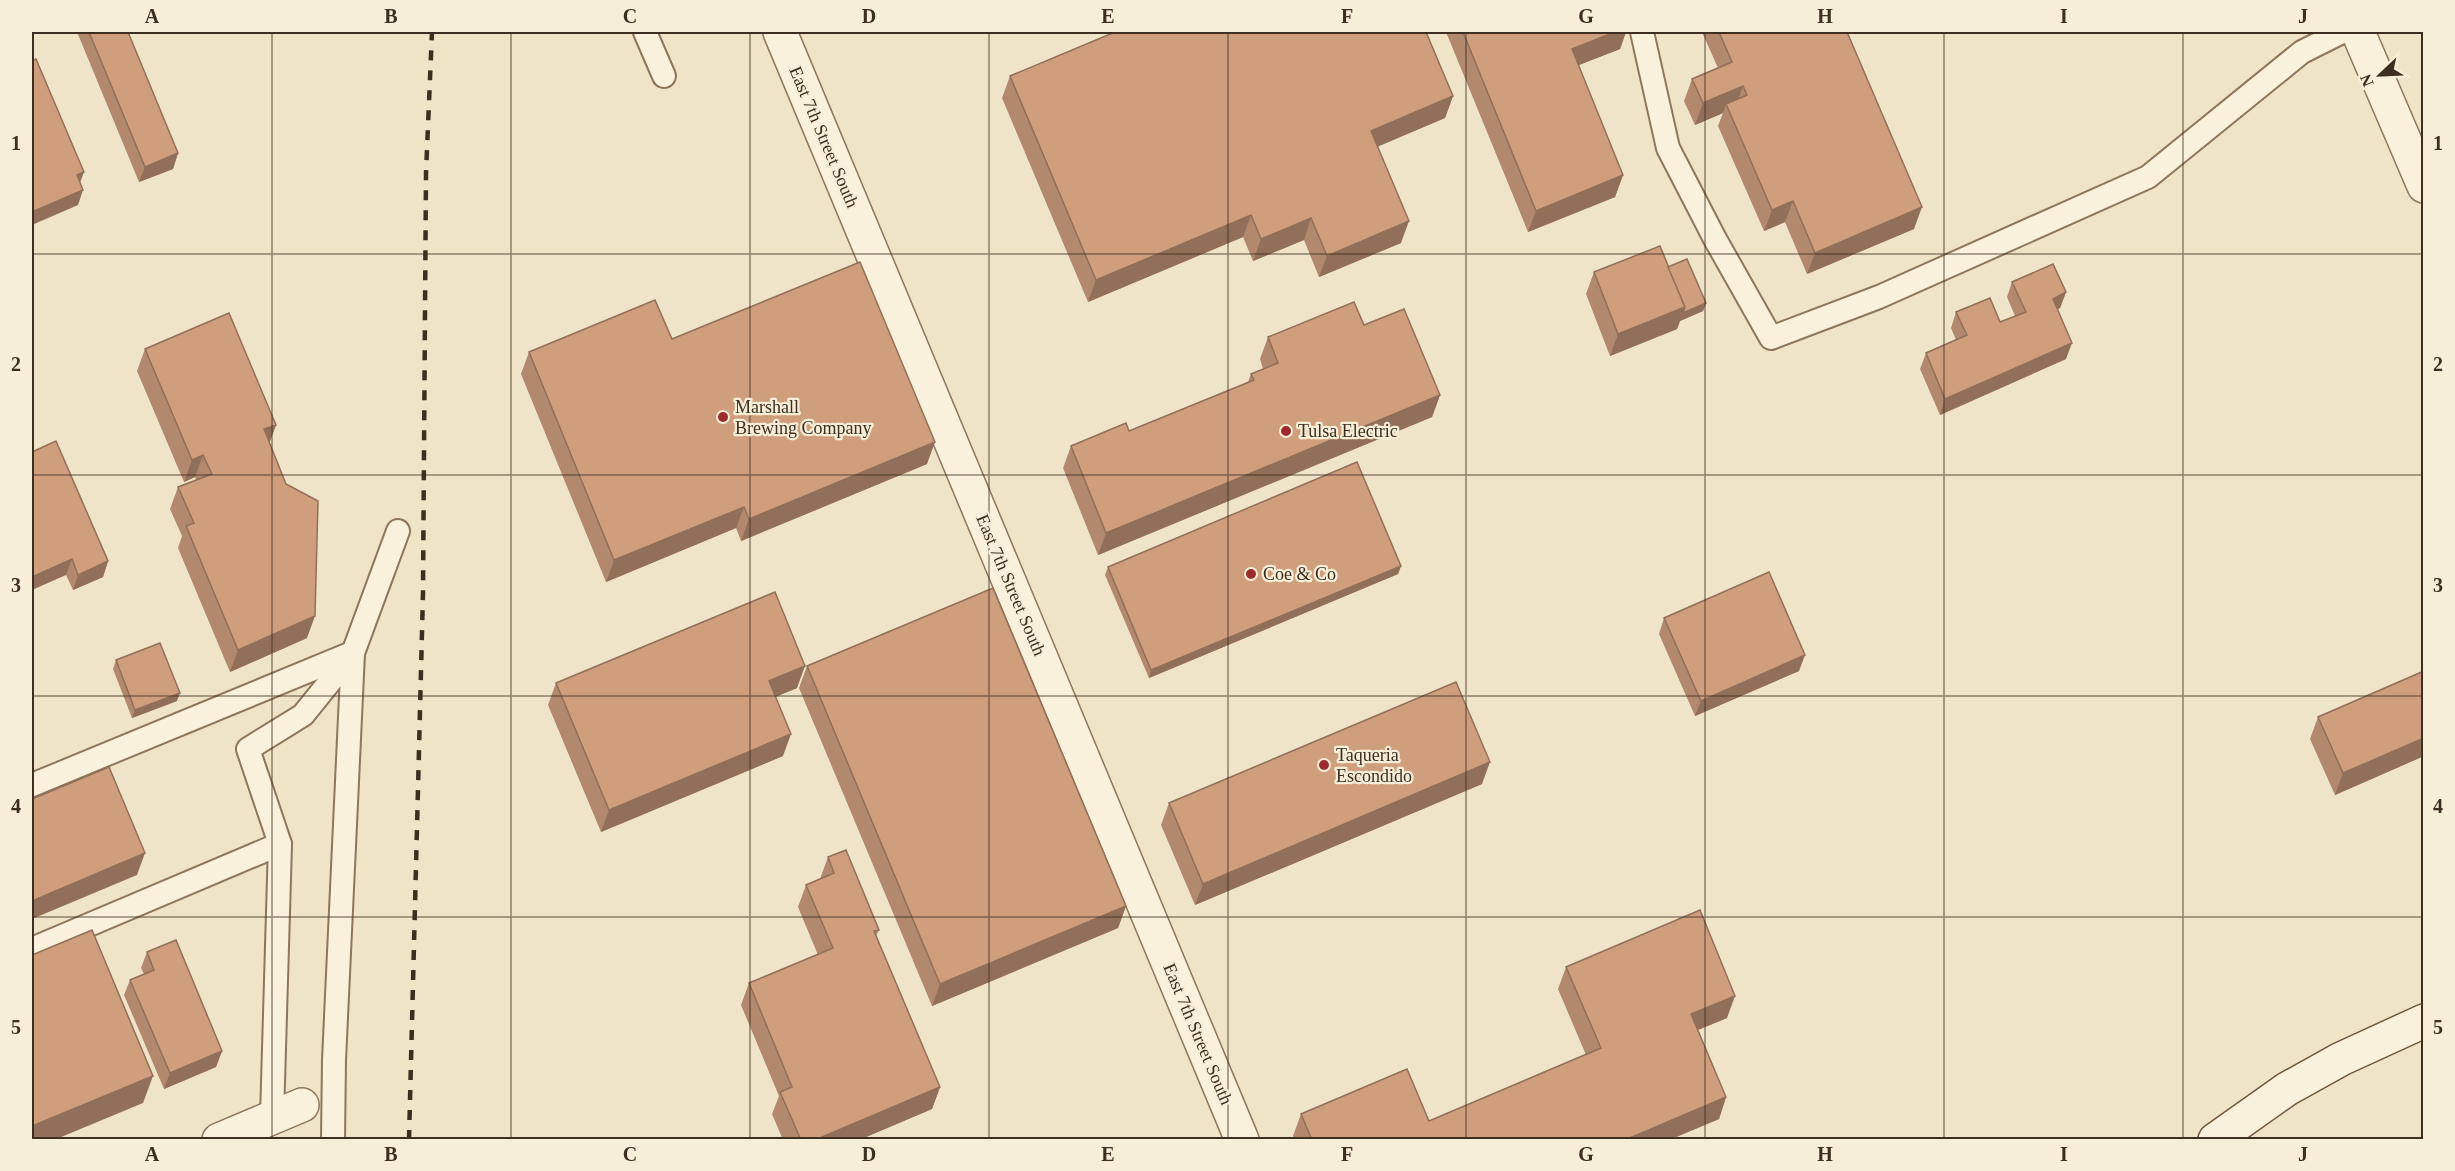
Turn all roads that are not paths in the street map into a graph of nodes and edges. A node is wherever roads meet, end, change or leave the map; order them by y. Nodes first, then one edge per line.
1 (645, 32) edge
2 (780, 32) edge
3 (1642, 32) edge
4 (2342, 32) edge
5 (2358, 32) edge
6 (664, 76) dead end
7 (2424, 186) edge
8 (398, 531) dead end
9 (353, 653) junction
10 (32, 785) edge
11 (280, 844) junction
12 (32, 949) edge
13 (2424, 1021) edge
14 (287, 1111) joint
15 (219, 1140) edge
16 (333, 1140) edge
17 (1242, 1140) edge
18 (2215, 1140) edge

1 - 6 lane
2 - 17 street, East 7th Street South
3 - 4 lane
5 - 7 street
8 - 9 lane
9 - 10 lane
9 - 11 lane
9 - 16 lane
11 - 12 lane
11 - 14 lane
13 - 18 street
14 - 15 street

